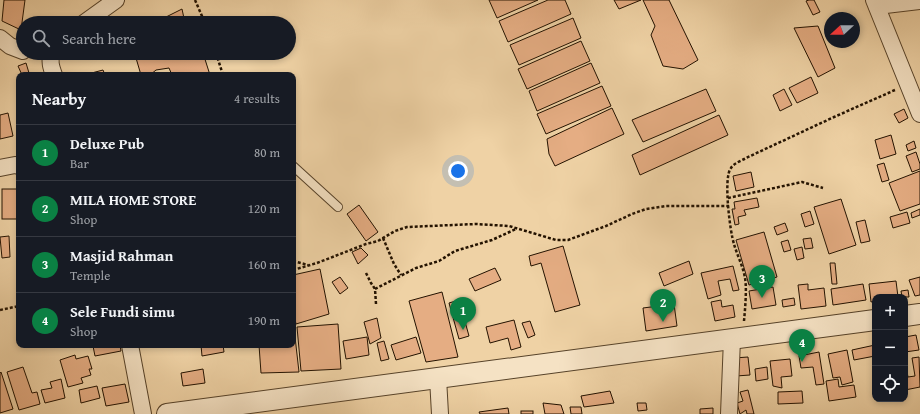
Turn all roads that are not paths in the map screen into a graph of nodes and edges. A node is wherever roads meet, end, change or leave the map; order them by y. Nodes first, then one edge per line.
1 (115, 1) edge
2 (920, 1) edge
3 (875, 3) edge
4 (94, 16) edge
5 (0, 38) edge
6 (16, 48) edge
7 (50, 60) edge
8 (53, 72) edge
9 (920, 114) edge
10 (16, 165) edge
11 (0, 168) edge
12 (296, 169) edge
13 (338, 207) dead end
14 (872, 320) edge
15 (737, 338) junction
16 (131, 348) edge
17 (438, 378) junction
18 (142, 414) edge
19 (167, 414) edge
20 (440, 414) edge
21 (729, 414) edge

1 - 4 street
2 - 3 street
3 - 9 street
5 - 6 street
7 - 8 street
10 - 11 street
12 - 13 lane
14 - 15 street
15 - 17 street
15 - 21 street
16 - 18 street
17 - 19 street
17 - 20 street

